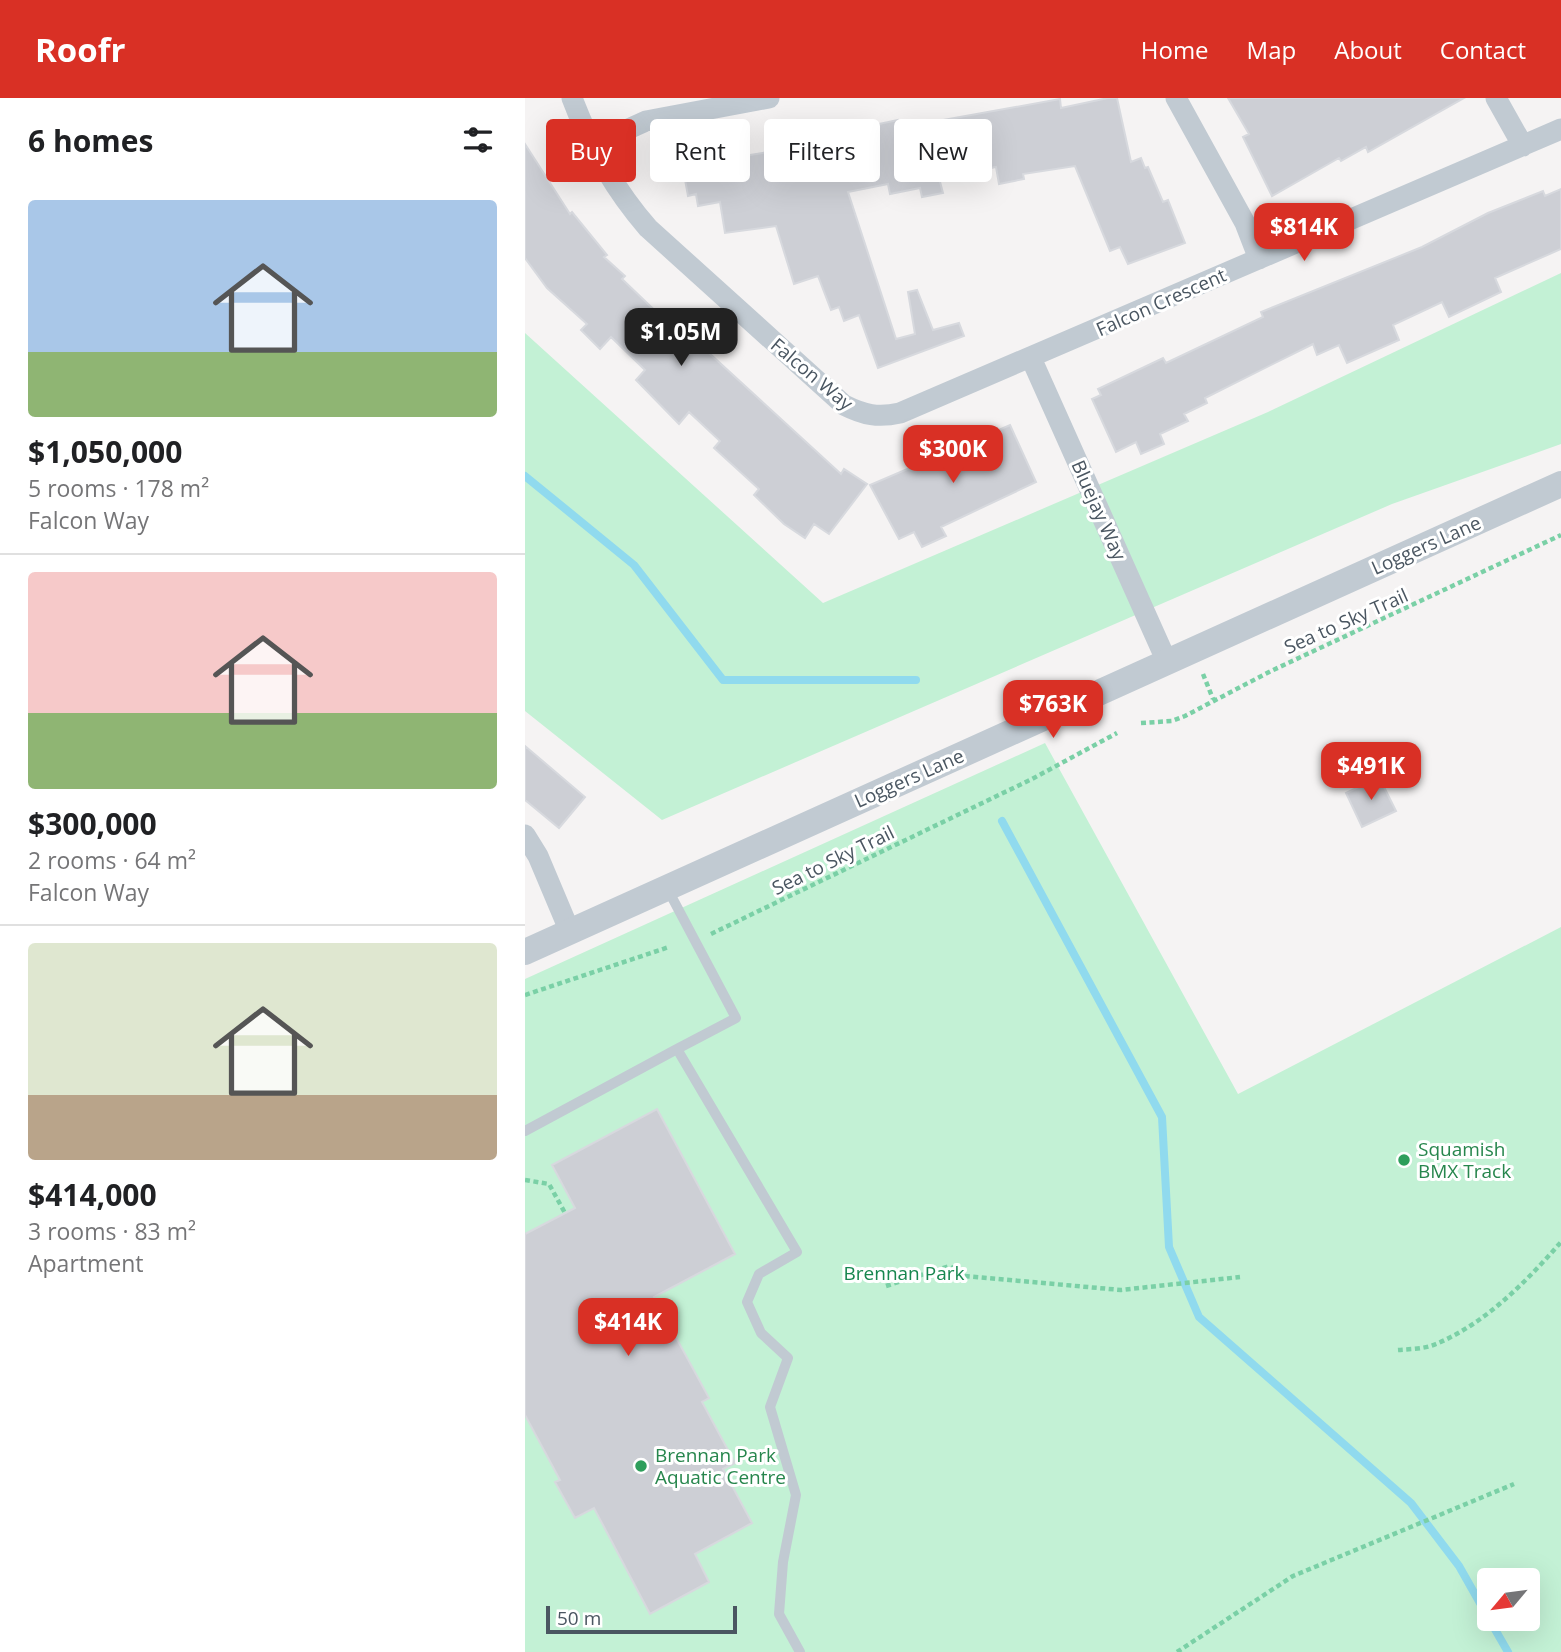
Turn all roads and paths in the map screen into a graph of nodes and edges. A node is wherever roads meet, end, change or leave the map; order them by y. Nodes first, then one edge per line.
1 (572, 98) edge
2 (769, 98) edge
3 (1176, 98) edge
4 (1496, 98) edge
5 (581, 119) edge
6 (636, 126) edge
7 (1561, 129) edge
8 (1523, 146) junction
9 (614, 182) edge
10 (1259, 259) junction
11 (1031, 358) junction
12 (1561, 484) edge
13 (1561, 535) edge
14 (1167, 662) junction
15 (1200, 666) dead end
16 (1213, 699) junction
17 (1141, 723) dead end
18 (1118, 733) dead end
19 (525, 835) edge
20 (667, 888) junction
21 (570, 932) junction
22 (709, 935) dead end
23 (669, 947) dead end
24 (525, 952) edge
25 (525, 995) edge
26 (677, 1049) junction
27 (525, 1131) edge
28 (525, 1181) edge
29 (565, 1213) dead end
30 (1561, 1242) edge
31 (1240, 1277) dead end
32 (886, 1286) dead end
33 (1398, 1350) dead end
34 (1514, 1484) dead end
35 (800, 1652) edge
36 (1177, 1652) edge

1 - 5 street, Falcon Way
2 - 6 street
3 - 10 street
4 - 8 street
7 - 8 street, Falcon Crescent
8 - 10 street, Falcon Crescent
9 - 11 street, Falcon Way
10 - 11 street, Falcon Crescent
11 - 14 street, Bluejay Way
12 - 14 street, Loggers Lane
13 - 16 path, Sea to Sky Trail
14 - 20 street, Loggers Lane
15 - 16 path
16 - 17 path, Sea to Sky Trail
18 - 22 path, Sea to Sky Trail
19 - 21 street
20 - 21 street, Loggers Lane
20 - 26 lane
21 - 24 street, Loggers Lane
23 - 25 path
26 - 27 lane
26 - 35 lane
28 - 29 path
30 - 33 path
31 - 32 path
34 - 36 path

